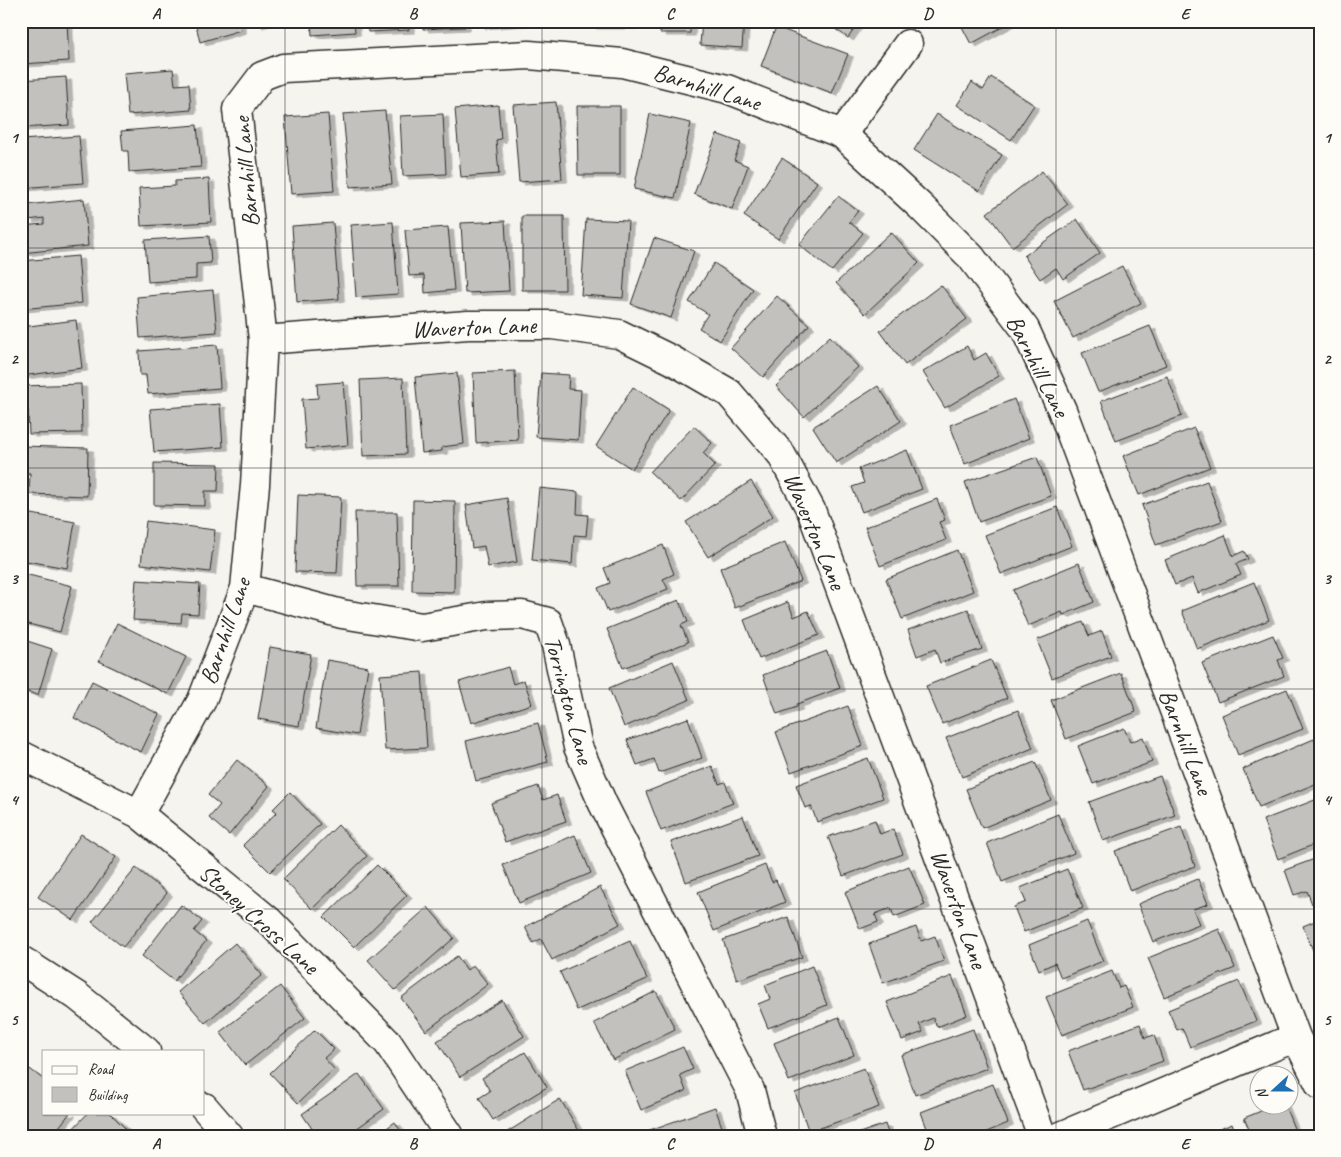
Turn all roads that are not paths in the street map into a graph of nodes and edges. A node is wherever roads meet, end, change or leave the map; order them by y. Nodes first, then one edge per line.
1 (908, 44) dead end
2 (842, 134) junction
3 (263, 340) junction
4 (245, 588) junction
5 (23, 760) edge
6 (138, 814) junction
7 (21, 960) edge
8 (1296, 1037) junction
9 (145, 1050) edge
10 (1320, 1085) edge
11 (205, 1108) edge
12 (229, 1136) edge
13 (450, 1136) edge
14 (762, 1136) edge
15 (1042, 1136) edge
16 (1061, 1136) edge

1 - 2 street
2 - 3 street, Barnhill Lane
2 - 8 street, Barnhill Lane
3 - 4 street, Barnhill Lane
3 - 15 street, Waverton Lane
4 - 6 street, Barnhill Lane
4 - 14 street, Torrington Lane
5 - 6 street, Stoney Cross Lane
6 - 13 street, Stoney Cross Lane
7 - 9 street
8 - 10 street, Barnhill Lane
8 - 16 street
11 - 12 street

